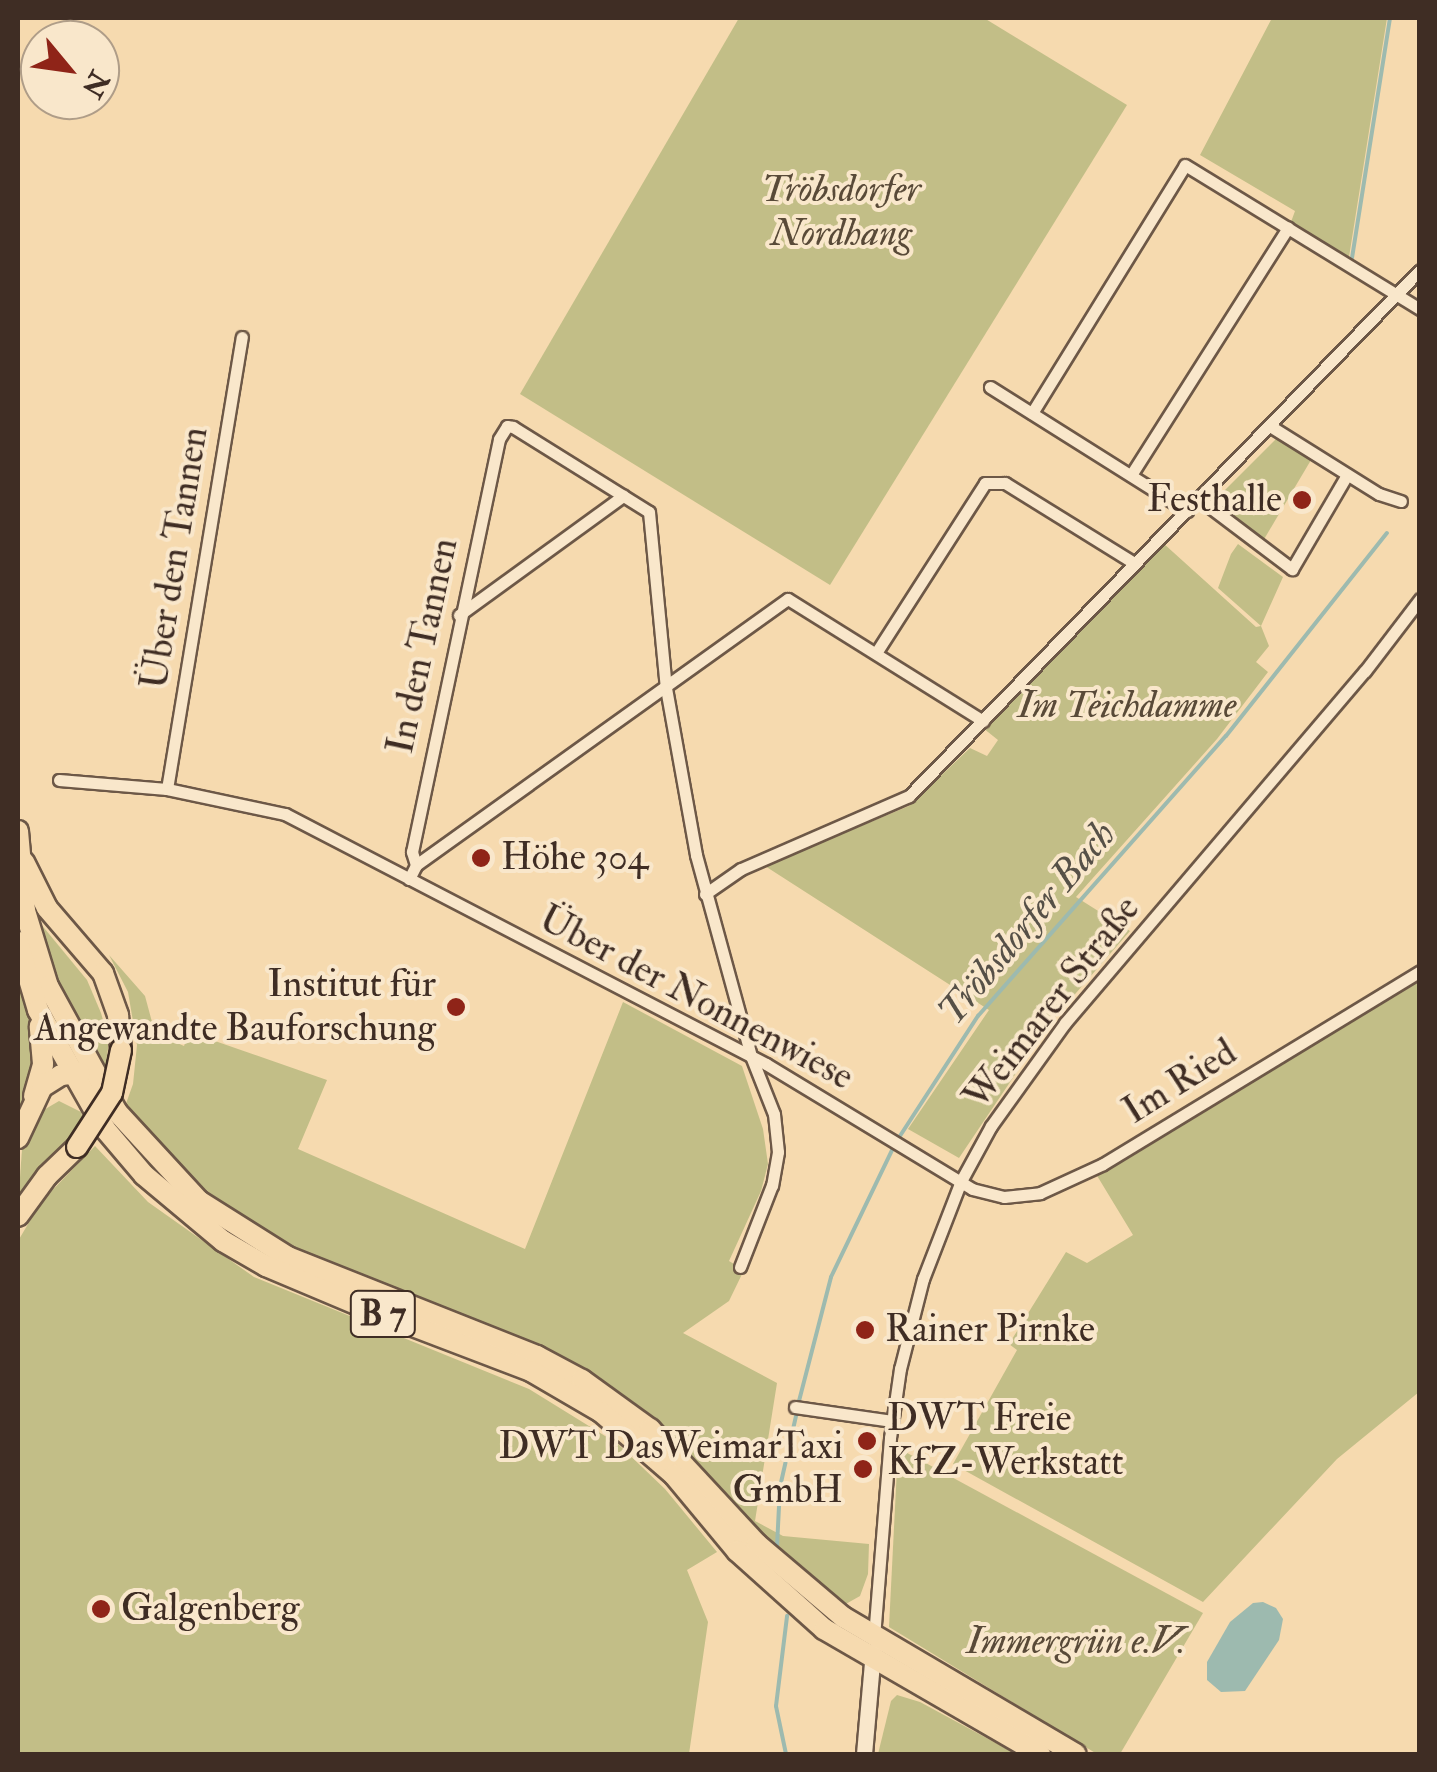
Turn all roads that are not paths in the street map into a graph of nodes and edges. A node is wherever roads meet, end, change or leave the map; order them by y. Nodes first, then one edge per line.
1 (1288, 228) junction
2 (1420, 270) edge
3 (1395, 293) junction
4 (1420, 308) edge
5 (242, 337) dead end
6 (990, 388) dead end
7 (1032, 413) junction
8 (1270, 426) junction
9 (1131, 475) junction
10 (1348, 475) junction
11 (623, 496) junction
12 (1198, 498) junction
13 (1401, 501) dead end
14 (1187, 510) junction
15 (1134, 563) junction
16 (1420, 599) edge
17 (459, 615) junction
18 (876, 653) junction
19 (666, 688) junction
20 (983, 721) junction
21 (58, 780) dead end
22 (167, 789) junction
23 (18, 831) edge
24 (18, 848) edge
25 (416, 866) junction
26 (409, 880) junction
27 (705, 894) junction
28 (18, 942) edge
29 (1420, 970) edge
30 (38, 1010) junction
31 (751, 1056) junction
32 (70, 1073) junction
33 (96, 1080) junction
34 (92, 1108) junction
35 (26, 1116) junction
36 (18, 1138) edge
37 (961, 1181) junction
38 (18, 1216) edge
39 (740, 1267) dead end
40 (795, 1407) dead end
41 (892, 1421) junction
42 (874, 1638) junction
43 (872, 1660) junction
44 (864, 1754) edge
45 (1040, 1754) edge
46 (1076, 1754) edge

1 - 3 street
1 - 7 street
1 - 9 street
2 - 3 street
3 - 4 street
3 - 8 street
5 - 22 street, Über den Tannen
6 - 7 street
7 - 9 street
8 - 10 street
8 - 12 street
9 - 14 street
10 - 12 street
10 - 13 street
11 - 17 street
11 - 17 street, In den Tannen
11 - 19 street
12 - 14 street
14 - 15 street
15 - 18 street
15 - 20 street
16 - 37 street, Weimarer Straße
17 - 25 street, In den Tannen
18 - 19 street
18 - 20 street
19 - 25 street
19 - 27 street
20 - 27 street
21 - 22 street, Über der Nonnenwiese
22 - 26 street, Über der Nonnenwiese
23 - 24 main road, B 7
24 - 33 main road, B 7
24 - 38 main road, B 7, bridge
25 - 26 street, In den Tannen
26 - 31 street, Über der Nonnenwiese
27 - 31 street
28 - 30 main road, B 7
29 - 37 street, Im Ried
30 - 32 main road, B 7
30 - 35 main road
31 - 37 street, Über der Nonnenwiese
31 - 39 street
32 - 33 main road
32 - 34 main road, B 7
32 - 35 main road
33 - 42 main road, B 7
34 - 35 main road
34 - 43 main road, B 7
35 - 36 main road
37 - 41 street, Weimarer Straße
40 - 41 street
41 - 42 street, Weimarer Straße
42 - 43 street
42 - 46 main road, B 7
43 - 44 street
43 - 45 main road, B 7

